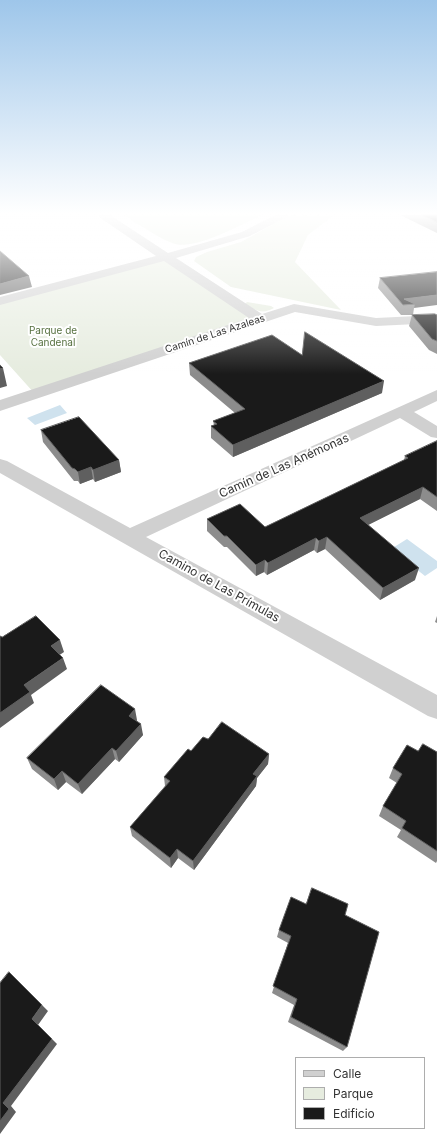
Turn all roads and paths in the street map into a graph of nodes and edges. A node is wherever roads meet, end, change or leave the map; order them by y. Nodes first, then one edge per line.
1 (122, 268) edge
2 (185, 268) edge
3 (222, 293) junction
4 (0, 301) edge
5 (294, 308) junction
6 (260, 319) junction
7 (437, 319) edge
8 (437, 395) edge
9 (0, 406) edge
10 (402, 412) junction
11 (437, 433) edge
12 (0, 465) edge
13 (130, 536) junction
14 (437, 708) edge

1 - 4 street
2 - 3 street
3 - 5 street
3 - 6 street
5 - 6 street, Camín de Las Azaleas
5 - 7 street, Camín de Las Azaleas
6 - 9 street, Camín de Las Azaleas
8 - 10 street, Camín de Las Anémonas
10 - 11 street
10 - 13 street, Camín de Las Anémonas
12 - 13 street, Camino de Las Prímulas
13 - 14 street, Camino de Las Prímulas

